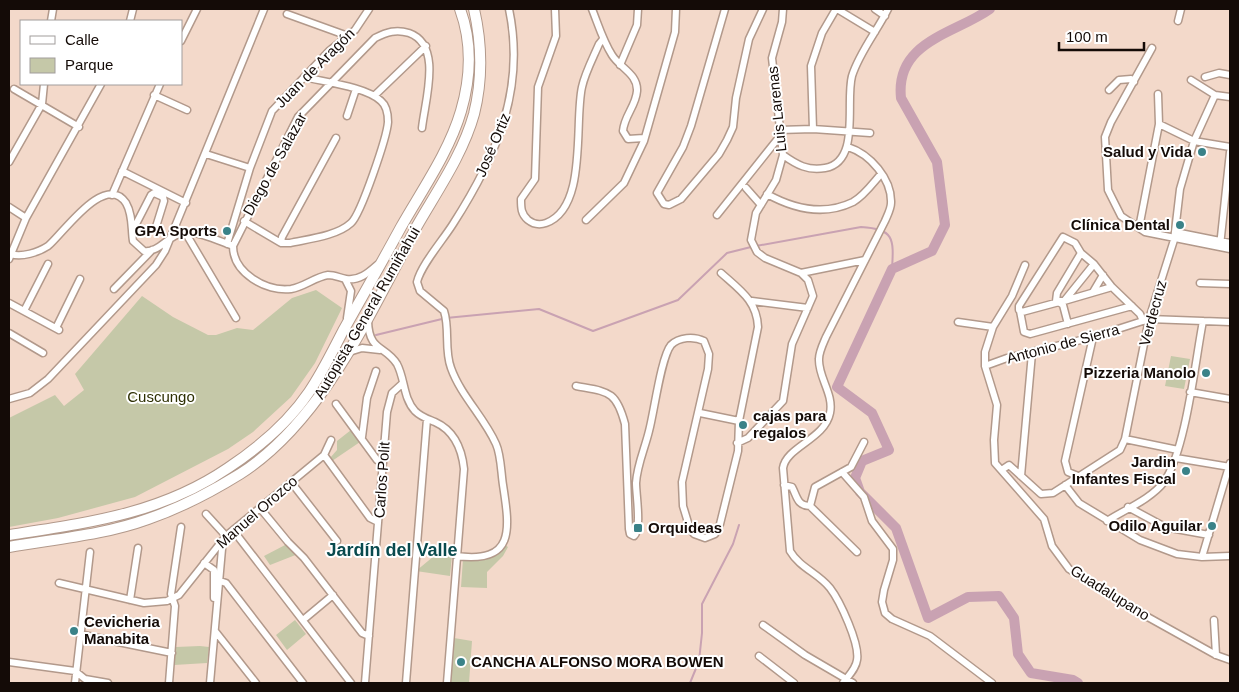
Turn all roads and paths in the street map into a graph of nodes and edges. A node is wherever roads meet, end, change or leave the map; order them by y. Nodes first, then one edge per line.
1 (196, 9) edge
2 (264, 9) edge
3 (369, 9) edge
4 (460, 9) edge
5 (474, 9) edge
6 (478, 9) edge
7 (509, 9) edge
8 (555, 9) edge
9 (592, 9) edge
10 (638, 9) edge
11 (676, 9) edge
12 (725, 9) edge
13 (763, 9) edge
14 (783, 9) edge
15 (836, 9) edge
16 (874, 9) edge
17 (888, 9) edge
18 (1181, 9) edge
19 (287, 14) dead end
20 (885, 16) junction
21 (1178, 21) dead end
22 (478, 30) junction
23 (875, 32) junction
24 (348, 36) junction
25 (182, 39) edge
26 (603, 40) junction
27 (426, 46) junction
28 (1152, 48) dead end
29 (620, 65) junction
30 (1230, 75) edge
31 (304, 77) junction
32 (1205, 77) dead end
33 (1191, 80) dead end
34 (1134, 82) junction
35 (331, 83) junction
36 (44, 85) edge
37 (100, 85) edge
38 (159, 85) edge
39 (14, 89) dead end
40 (356, 89) junction
41 (1109, 90) dead end
42 (154, 94) junction
43 (1158, 94) dead end
44 (1215, 95) junction
45 (374, 96) junction
46 (1230, 97) edge
47 (42, 104) junction
48 (187, 110) dead end
49 (347, 116) dead end
50 (1159, 124) junction
51 (79, 127) junction
52 (422, 128) dead end
53 (813, 129) junction
54 (849, 132) junction
55 (780, 133) junction
56 (870, 133) dead end
57 (336, 138) dead end
58 (644, 138) junction
59 (1194, 141) junction
60 (848, 147) junction
61 (1230, 147) edge
62 (1230, 152) edge
63 (206, 154) junction
64 (783, 155) junction
65 (9, 162) edge
66 (250, 168) junction
67 (122, 172) junction
68 (881, 174) junction
69 (746, 188) dead end
70 (767, 194) junction
71 (112, 195) junction
72 (186, 203) junction
73 (761, 205) junction
74 (9, 207) edge
75 (717, 216) dead end
76 (26, 218) junction
77 (586, 220) dead end
78 (244, 221) junction
79 (1139, 228) junction
80 (155, 230) dead end
81 (185, 232) junction
82 (132, 233) junction
83 (1175, 234) junction
84 (172, 236) junction
85 (281, 243) junction
86 (1221, 243) junction
87 (1230, 243) edge
88 (230, 245) junction
89 (1230, 249) edge
90 (152, 250) junction
91 (1081, 254) junction
92 (10, 256) edge
93 (864, 260) junction
94 (382, 261) junction
95 (48, 264) dead end
96 (1094, 264) junction
97 (1025, 266) dead end
98 (722, 273) dead end
99 (801, 273) junction
100 (1103, 275) junction
101 (80, 279) dead end
102 (345, 279) junction
103 (1200, 282) dead end
104 (1230, 284) edge
105 (1112, 287) junction
106 (114, 288) dead end
107 (1093, 292) junction
108 (752, 301) junction
109 (1062, 301) junction
110 (9, 303) edge
111 (1132, 306) junction
112 (808, 308) junction
113 (1020, 311) junction
114 (24, 312) junction
115 (368, 316) junction
116 (236, 318) dead end
117 (1146, 320) junction
118 (1203, 321) junction
119 (958, 322) dead end
120 (1230, 322) edge
121 (1068, 324) junction
122 (993, 327) junction
123 (344, 328) junction
124 (9, 333) edge
125 (1093, 337) junction
126 (380, 350) junction
127 (43, 353) dead end
128 (1032, 353) junction
129 (345, 354) junction
130 (985, 366) junction
131 (376, 370) dead end
132 (403, 383) junction
133 (576, 386) dead end
134 (1190, 392) junction
135 (9, 399) edge
136 (1230, 399) edge
137 (336, 404) dead end
138 (700, 413) junction
139 (427, 419) junction
140 (738, 421) junction
141 (362, 437) junction
142 (1125, 439) junction
143 (331, 440) dead end
144 (864, 442) dead end
145 (737, 443) junction
146 (1178, 450) junction
147 (324, 455) junction
148 (1176, 458) junction
149 (383, 463) junction
150 (1230, 465) edge
151 (1003, 469) junction
152 (842, 472) junction
153 (1021, 476) junction
154 (1078, 476) junction
155 (291, 482) junction
156 (1065, 484) junction
157 (784, 485) junction
158 (810, 506) junction
159 (1128, 507) junction
160 (260, 508) junction
161 (206, 514) dead end
162 (1107, 521) junction
163 (378, 522) junction
164 (181, 527) dead end
165 (233, 530) junction
166 (9, 535) edge
167 (1209, 535) junction
168 (226, 536) junction
169 (336, 541) dead end
170 (220, 542) junction
171 (9, 547) edge
172 (138, 548) dead end
173 (90, 552) dead end
174 (857, 552) dead end
175 (456, 556) junction
176 (1230, 556) edge
177 (1202, 557) junction
178 (204, 563) junction
179 (220, 581) junction
180 (59, 583) dead end
181 (86, 589) junction
182 (333, 595) junction
183 (173, 599) junction
184 (130, 600) junction
185 (216, 620) junction
186 (303, 620) junction
187 (1214, 620) dead end
188 (764, 625) dead end
189 (215, 631) junction
190 (79, 634) junction
191 (369, 636) junction
192 (172, 653) junction
193 (1216, 655) junction
194 (759, 656) dead end
195 (1230, 660) edge
196 (9, 662) edge
197 (75, 671) junction
198 (251, 680) edge
199 (844, 681) edge
200 (75, 683) edge
201 (108, 683) edge
202 (169, 683) edge
203 (210, 683) edge
204 (256, 683) edge
205 (303, 683) edge
206 (352, 683) edge
207 (365, 683) edge
208 (406, 683) edge
209 (447, 683) edge
210 (794, 683) edge
211 (852, 683) edge
212 (992, 683) edge

1 - 25 street
2 - 63 street
3 - 24 street, Juan de Aragón
4 - 94 highway, Autopista General Rumiñahui
5 - 22 highway, Autopista General Rumiñahui
6 - 22 highway
7 - 175 street, José Ortiz
8 - 26 street
9 - 26 street
10 - 29 street
11 - 58 street
12 - 13 street
14 - 55 street, Luis Larenas
15 - 23 street
15 - 53 street
16 - 20 street
17 - 20 street
18 - 21 street
19 - 24 street
20 - 23 street
22 - 115 highway, Autopista General Rumiñahui
23 - 54 street
24 - 31 street, Juan de Aragón
26 - 29 street
27 - 35 street, Diego de Salazar
27 - 45 street
27 - 52 street
28 - 34 street
29 - 58 street
30 - 32 street
31 - 35 street
31 - 66 street, Juan de Aragón
33 - 44 street
34 - 41 street
34 - 79 street
35 - 40 street
35 - 78 street, Diego de Salazar
36 - 47 street
37 - 51 street
38 - 42 street
39 - 47 street
40 - 45 street
40 - 49 street
42 - 48 street
42 - 67 street
43 - 50 street
44 - 46 street
44 - 59 street, Verdecruz
45 - 85 street
47 - 51 street
47 - 65 street
50 - 59 street
50 - 79 street
51 - 76 street
53 - 54 street
53 - 55 street
54 - 56 street
54 - 60 street
55 - 64 street, Luis Larenas
55 - 75 street
57 - 85 street
58 - 77 street
59 - 61 street
59 - 83 street, Verdecruz
60 - 64 street
60 - 68 street
62 - 86 street
63 - 66 street
63 - 72 street
64 - 70 street, Luis Larenas
66 - 88 street, Juan de Aragón
67 - 71 street
67 - 72 street
68 - 70 street
68 - 93 street
69 - 73 street
70 - 73 street, Luis Larenas
71 - 82 street
71 - 92 street
72 - 84 street
73 - 99 street, Luis Larenas
74 - 76 street
76 - 92 street
78 - 85 street
78 - 88 street, Diego de Salazar
79 - 83 street
80 - 82 street
81 - 84 street
81 - 88 street
81 - 116 street
82 - 90 street
83 - 86 street
83 - 117 street, Verdecruz
84 - 90 street
84 - 135 street
86 - 87 street
86 - 89 street
88 - 102 street
90 - 106 street
91 - 96 street
91 - 109 street
91 - 113 street
93 - 99 street
93 - 157 street
94 - 102 street
94 - 123 highway, Autopista General Rumiñahui
95 - 114 street
96 - 100 street
96 - 109 street
97 - 122 street
98 - 108 street
99 - 112 street
100 - 105 street
100 - 107 street
101 - 114 street
102 - 123 street
103 - 104 street
105 - 107 street
105 - 111 street
107 - 109 street
108 - 112 street
108 - 140 street
109 - 113 street
109 - 121 street
110 - 114 street
111 - 117 street
111 - 121 street
112 - 145 street
113 - 121 street
115 - 126 street
115 - 129 highway, Autopista General Rumiñahui
117 - 118 street, Antonio de Sierra
117 - 125 street, Antonio de Sierra
117 - 142 street, Verdecruz
118 - 120 street, Antonio de Sierra
118 - 134 street
119 - 122 street
122 - 130 street
123 - 166 highway, Autopista General Rumiñahui
124 - 127 street
125 - 128 street, Antonio de Sierra
125 - 154 street
126 - 129 street
126 - 132 street
128 - 130 street, Antonio de Sierra
128 - 153 street
129 - 171 highway, Autopista General Rumiñahui
130 - 151 street, Guadalupano
131 - 141 street
132 - 139 street
132 - 149 street, Carlos Polit
133 - 138 street
134 - 136 street
134 - 146 street
137 - 141 street
138 - 140 street
138 - 145 street
139 - 175 street
139 - 208 street
140 - 145 street
141 - 149 street
142 - 146 street
142 - 154 street
143 - 147 street, Manuel Orozco
144 - 152 street
146 - 148 street
147 - 155 street, Manuel Orozco
147 - 163 street
148 - 150 street
148 - 159 street
149 - 163 street, Carlos Polit
150 - 167 street
151 - 153 street
151 - 193 street, Guadalupano
152 - 158 street
152 - 212 street
153 - 156 street
154 - 156 street
155 - 160 street, Manuel Orozco
155 - 169 street
156 - 162 street
157 - 158 street
157 - 199 street
158 - 174 street
159 - 162 street
159 - 167 street
160 - 165 street, Manuel Orozco
160 - 182 street
161 - 168 street
162 - 177 street
163 - 191 street, Carlos Polit
164 - 183 street
165 - 168 street, Manuel Orozco
165 - 186 street
167 - 177 street
168 - 170 street, Manuel Orozco
170 - 178 street, Manuel Orozco
170 - 179 street
172 - 184 street
173 - 181 street
175 - 209 street
176 - 177 street
178 - 183 street, Manuel Orozco
178 - 185 street
179 - 185 street
179 - 205 street
180 - 181 street
181 - 184 street
181 - 190 street
182 - 186 street
182 - 191 street
183 - 184 street
183 - 192 street
185 - 189 street
186 - 206 street
187 - 193 street
188 - 199 street
189 - 198 street
189 - 203 street
190 - 192 street
190 - 197 street
191 - 207 street, Carlos Polit
192 - 202 street
193 - 195 street, Guadalupano
194 - 210 street
196 - 197 street
197 - 200 street
197 - 201 street
198 - 204 street
199 - 211 street

